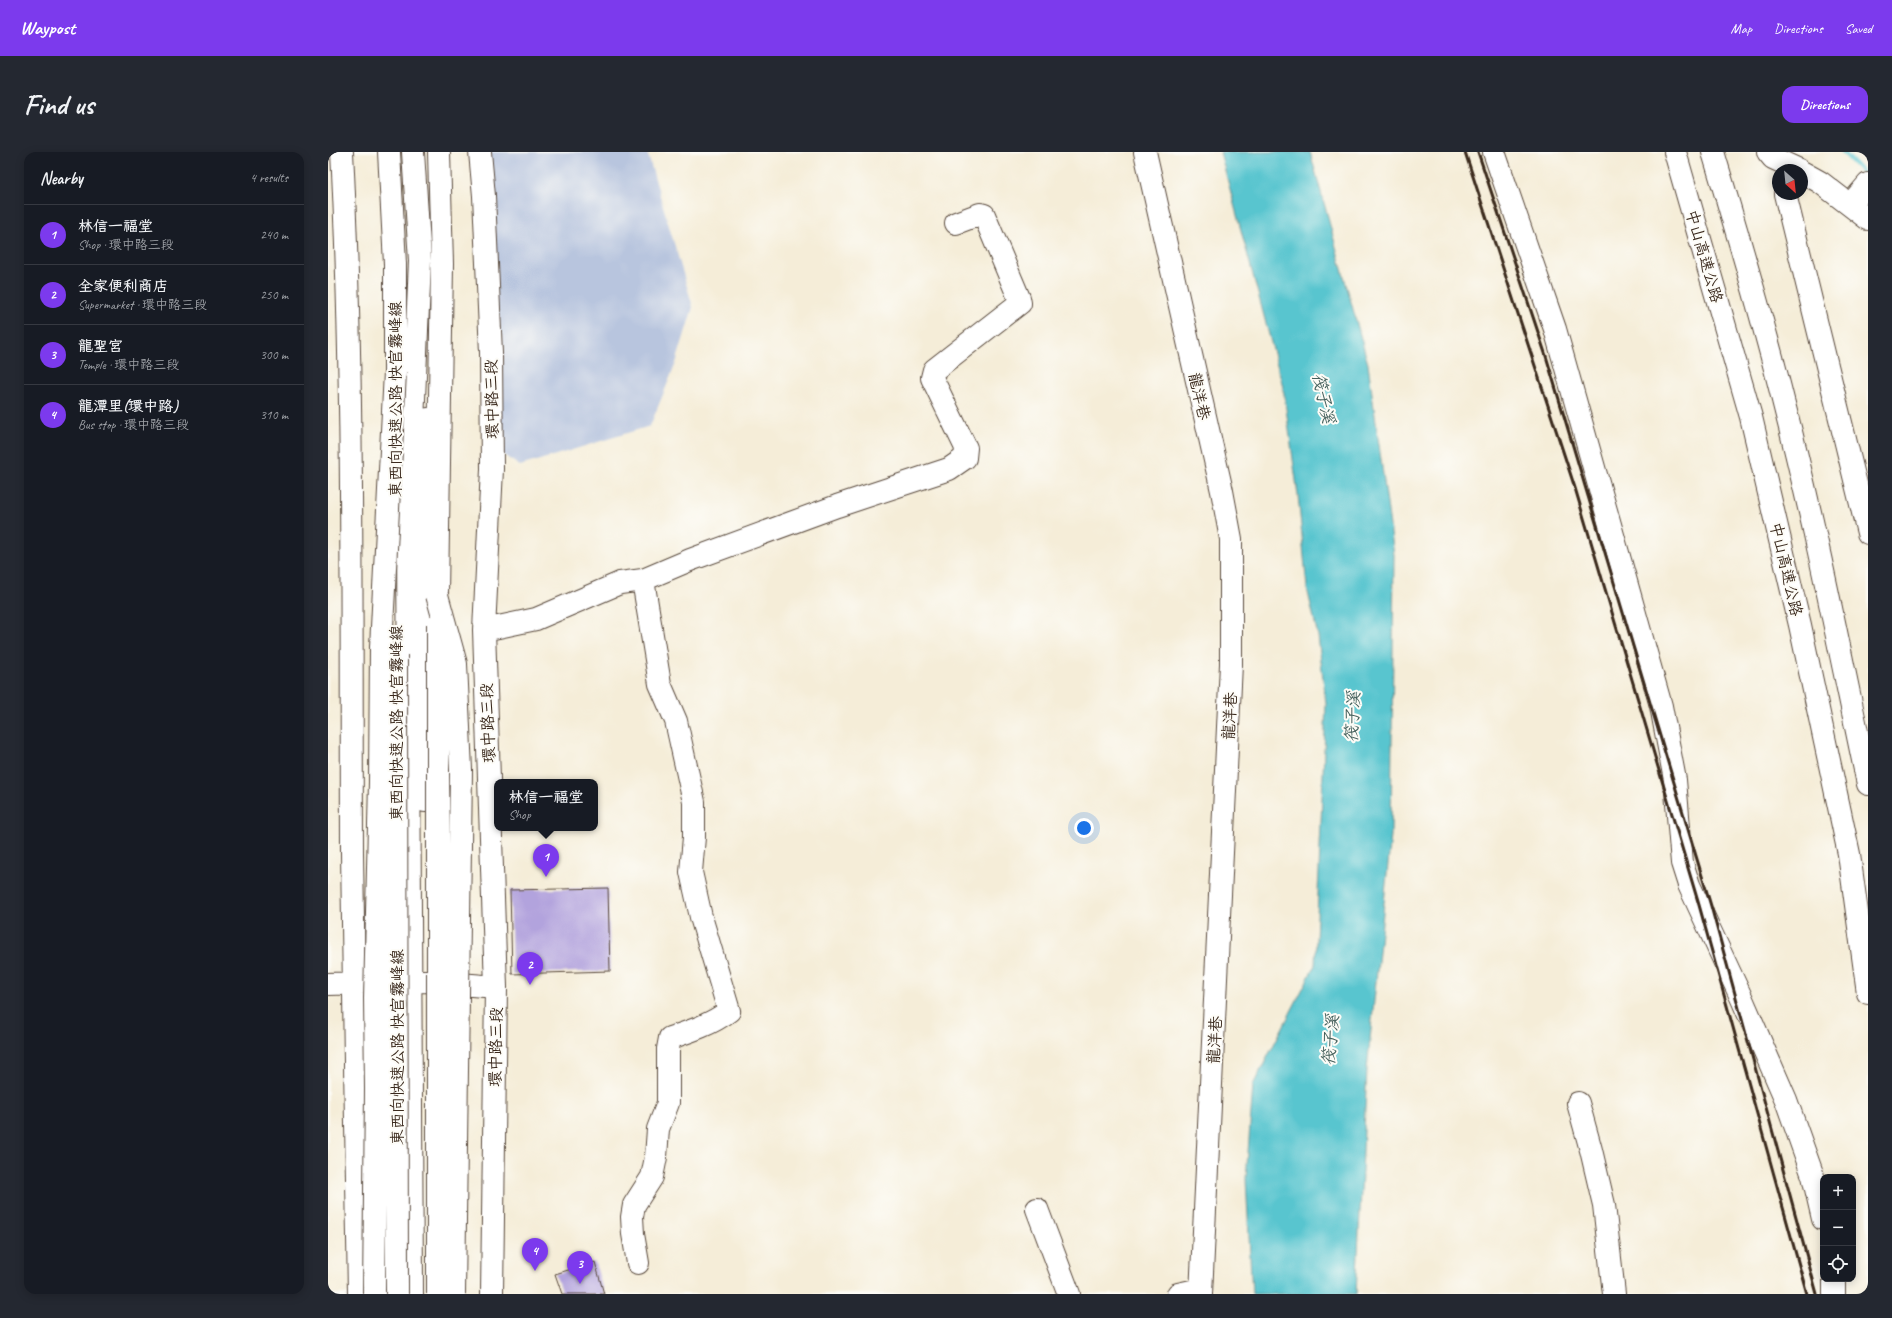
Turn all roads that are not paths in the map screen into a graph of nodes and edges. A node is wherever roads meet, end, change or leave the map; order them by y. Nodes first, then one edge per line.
1 (342, 152) edge
2 (389, 152) edge
3 (413, 152) edge
4 (423, 152) edge
5 (439, 152) edge
6 (480, 152) edge
7 (1145, 152) edge
8 (1494, 152) edge
9 (1660, 152) edge
10 (1675, 152) edge
11 (1713, 152) edge
12 (1808, 176) edge
13 (1868, 184) edge
14 (1786, 200) edge
15 (1850, 205) junction
16 (1868, 219) edge
17 (956, 222) dead end
18 (1696, 223) junction
19 (395, 372) junction
20 (1868, 533) edge
21 (643, 580) junction
22 (438, 595) junction
23 (484, 630) junction
24 (1868, 784) edge
25 (417, 981) junction
26 (338, 984) edge
27 (496, 987) junction
28 (1868, 993) edge
29 (1578, 1104) dead end
30 (1037, 1209) dead end
31 (1821, 1210) edge
32 (638, 1264) dead end
33 (1834, 1282) edge
34 (1201, 1292) edge
35 (360, 1294) edge
36 (374, 1294) edge
37 (397, 1294) edge
38 (412, 1294) edge
39 (424, 1294) edge
40 (438, 1294) edge
41 (454, 1294) edge
42 (492, 1294) edge
43 (1069, 1294) edge
44 (1178, 1294) edge
45 (1614, 1294) edge
46 (1834, 1294) edge

1 - 26 main road
2 - 19 main road, 東西向快速公路 快官霧峰線
3 - 25 main road
4 - 25 main road
5 - 22 main road
6 - 23 main road, 環中路三段
7 - 34 main road, 龍洋巷
8 - 31 main road
9 - 18 main road
10 - 18 main road, 中山高速公路
11 - 24 main road
12 - 15 main road
13 - 15 main road
14 - 20 main road
15 - 16 main road
17 - 21 main road
18 - 28 main road, 中山高速公路
19 - 36 main road, bridge
19 - 37 main road, 東西向快速公路 快官霧峰線, bridge
21 - 23 main road
21 - 32 main road
22 - 40 main road, bridge
22 - 41 main road, bridge
23 - 27 main road, 環中路三段
25 - 26 main road
25 - 27 main road
25 - 38 main road
25 - 39 main road
26 - 35 main road
27 - 42 main road, 環中路三段
29 - 45 main road
30 - 43 main road
33 - 46 main road
34 - 44 main road, 龍洋巷

